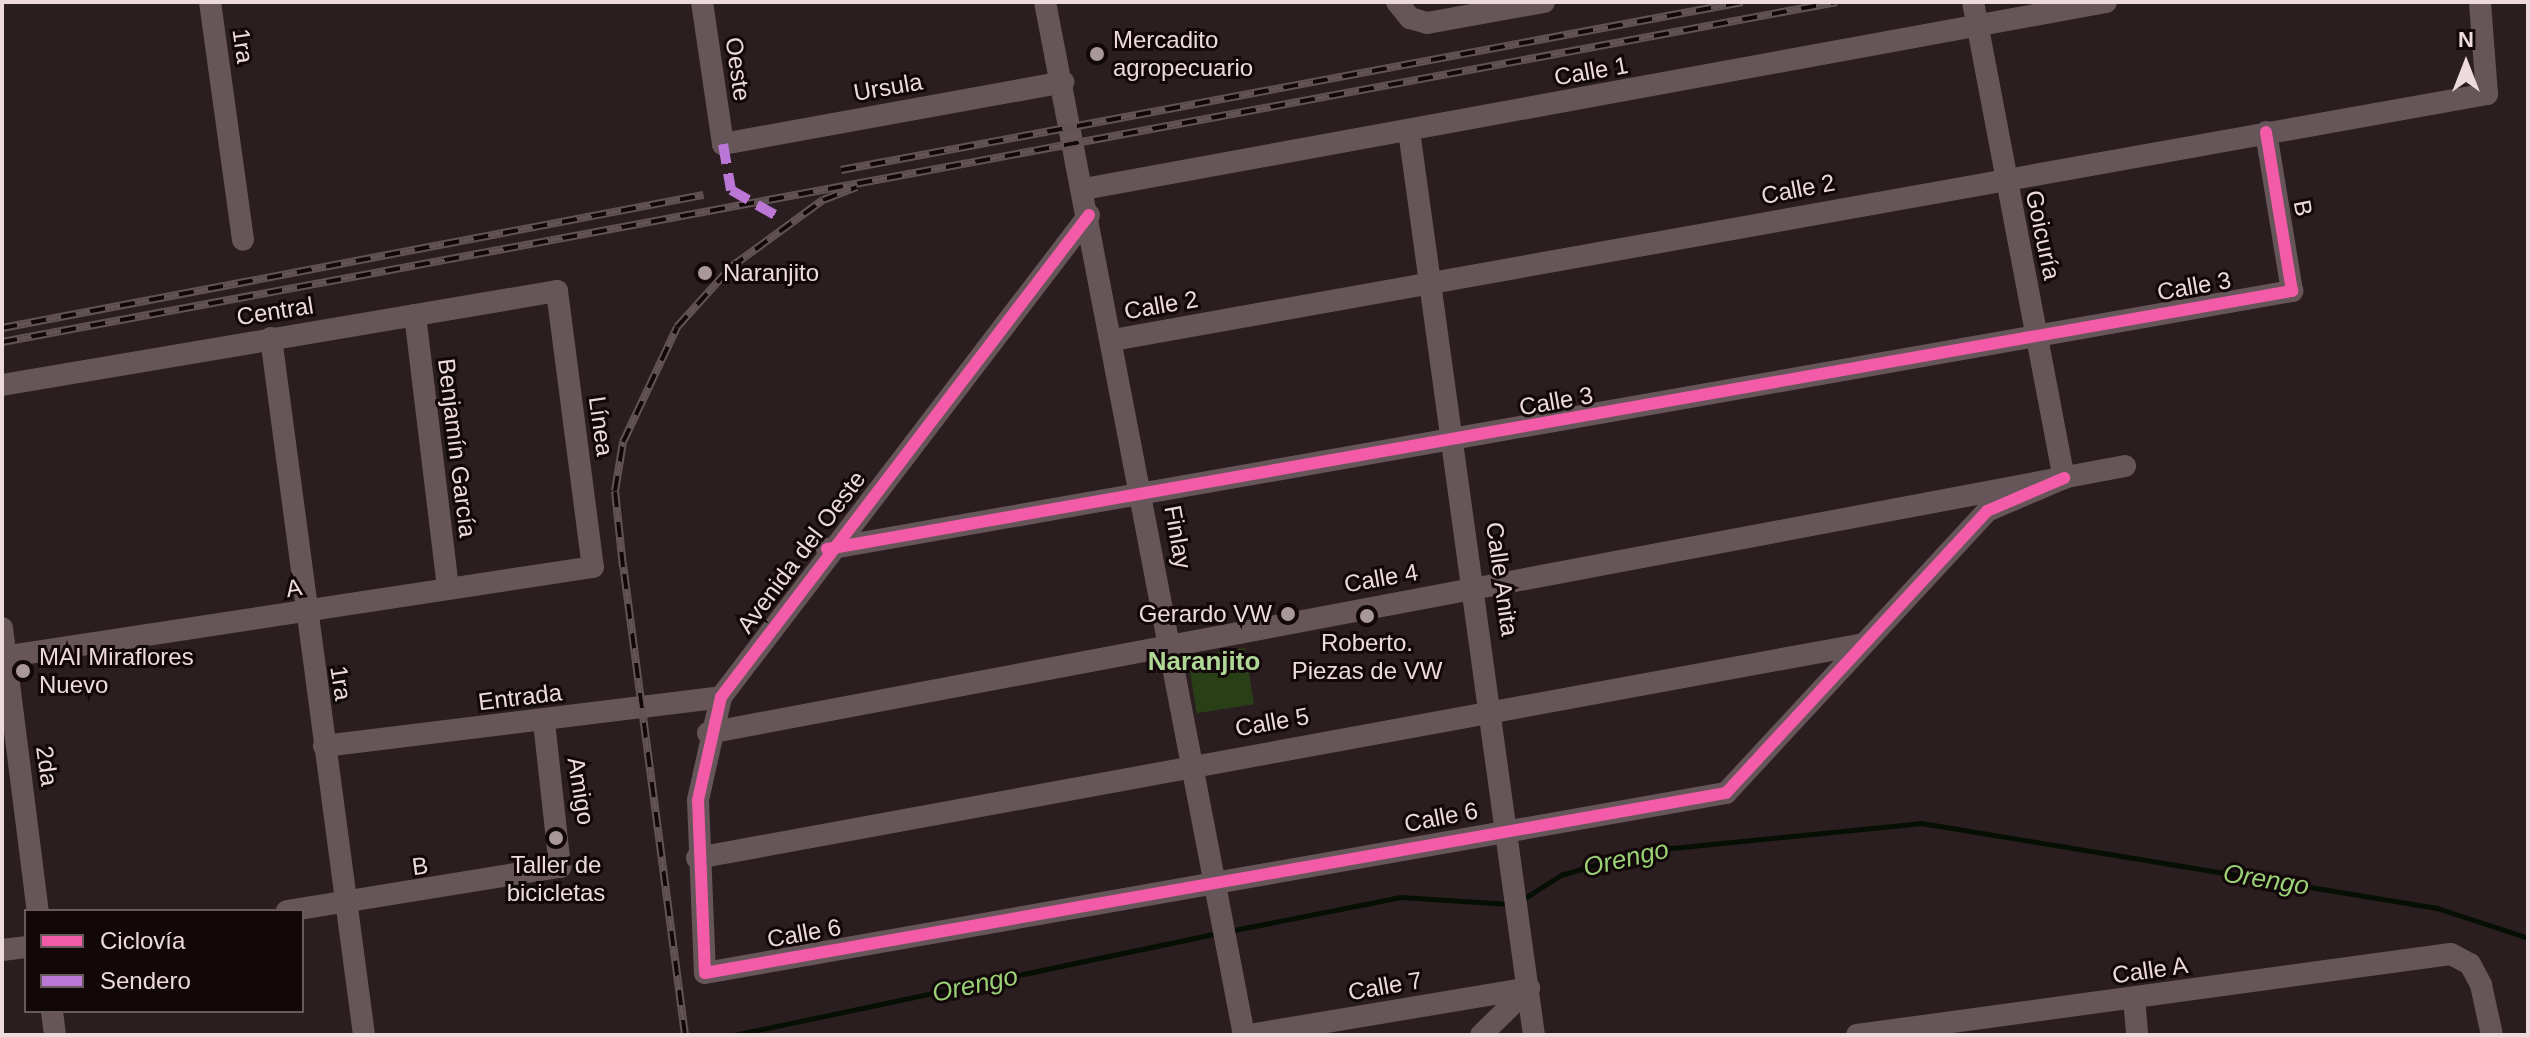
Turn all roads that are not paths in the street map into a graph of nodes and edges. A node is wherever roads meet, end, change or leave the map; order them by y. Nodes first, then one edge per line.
1 (210, 2) edge
2 (702, 2) edge
3 (1045, 2) edge
4 (1544, 2) edge
5 (1973, 2) edge
6 (2106, 2) edge
7 (2480, 2) edge
8 (1404, 10) edge
9 (1978, 27) junction
10 (1063, 82) junction
11 (1409, 131) junction
12 (2266, 132) junction
13 (723, 144) joint
14 (2004, 177) junction
15 (1084, 189) junction
16 (1089, 215) junction
17 (243, 240) dead end
18 (1432, 284) junction
19 (557, 291) joint
20 (2292, 291) joint
21 (415, 315) junction
22 (2039, 335) junction
23 (271, 338) junction
24 (1113, 340) junction
25 (2, 385) edge
26 (1456, 442) junction
27 (2125, 466) dead end
28 (2064, 478) junction
29 (1144, 496) junction
30 (827, 549) junction
31 (593, 567) joint
32 (1477, 587) junction
33 (448, 588) junction
34 (304, 613) junction
35 (2, 628) edge
36 (1170, 643) junction
37 (1859, 645) junction
38 (4, 657) edge
39 (721, 697) junction
40 (1493, 708) junction
41 (544, 721) junction
42 (708, 733) junction
43 (324, 746) junction
44 (1193, 762) junction
45 (25, 793) junction
46 (2, 796) edge
47 (1508, 827) junction
48 (697, 858) junction
49 (560, 867) joint
50 (1216, 882) junction
51 (344, 903) junction
52 (38, 909) edge
53 (301, 909) edge
54 (24, 947) edge
55 (2, 950) edge
56 (705, 973) joint
57 (1529, 988) junction
58 (2134, 998) junction
59 (52, 1013) edge
60 (55, 1035) edge
61 (364, 1035) edge
62 (1247, 1035) edge
63 (1481, 1035) edge
64 (1534, 1035) edge
65 (1857, 1035) edge
66 (2137, 1035) edge
67 (2492, 1035) edge

1 - 17 street, 1ra
2 - 13 street, Oeste
3 - 10 street, Finlay
4 - 8 street
5 - 9 street, Goicuría
6 - 9 street, Calle 1
7 - 12 street, Calle 2
9 - 11 street, Calle 1
9 - 14 street, Goicuría
10 - 13 street, Ursula
10 - 15 street, Finlay
11 - 15 street, Calle 1
11 - 18 street, Calle Anita
12 - 14 street, Calle 2
12 - 20 street, B
14 - 18 street, Calle 2
14 - 22 street, Goicuría
15 - 16 street, Finlay
16 - 24 street, Finlay
16 - 30 street, Avenida del Oeste
18 - 24 street, Calle 2
18 - 26 street, Calle Anita
19 - 21 street, Central
19 - 31 street, Línea
20 - 22 street, Calle 3
21 - 23 street, Central
21 - 33 street, Benjamín García
22 - 26 street, Calle 3
22 - 28 street, Goicuría
23 - 25 street, Central
23 - 34 street, 1ra
24 - 29 street, Finlay
26 - 29 street, Calle 3
26 - 32 street, Calle Anita
27 - 28 street
28 - 32 street, Calle 4
28 - 37 street, Calle 6
29 - 30 street, Calle 3
29 - 36 street, Finlay
30 - 39 street, Avenida del Oeste
31 - 33 street, A
32 - 36 street, Calle 4
32 - 40 street, Calle Anita
33 - 34 street, A
34 - 38 street, A
34 - 43 street, 1ra
35 - 38 street, 2da
36 - 42 street, Calle 4
36 - 44 street, Finlay
37 - 40 street, Calle 5
37 - 47 street, Calle 6
38 - 45 street, 2da
39 - 41 street, Entrada
39 - 42 street, Avenida del Oeste
40 - 44 street, Calle 5
40 - 47 street, Calle Anita
41 - 43 street, Entrada
41 - 49 street, Amigo
42 - 48 street, Avenida del Oeste
43 - 51 street, 1ra
44 - 48 street, Calle 5
44 - 50 street, Finlay
45 - 46 street
45 - 52 street, 2da
47 - 50 street, Calle 6
47 - 57 street, Calle Anita
48 - 56 street, Avenida del Oeste
49 - 51 street, B
50 - 56 street, Calle 6
50 - 62 street, Finlay
51 - 53 street, B
51 - 61 street, 1ra
54 - 55 street
57 - 62 street, Calle 7
57 - 63 street
57 - 64 street, Calle Anita
58 - 65 street, Calle A
58 - 66 street
58 - 67 street, Calle A
59 - 60 street

